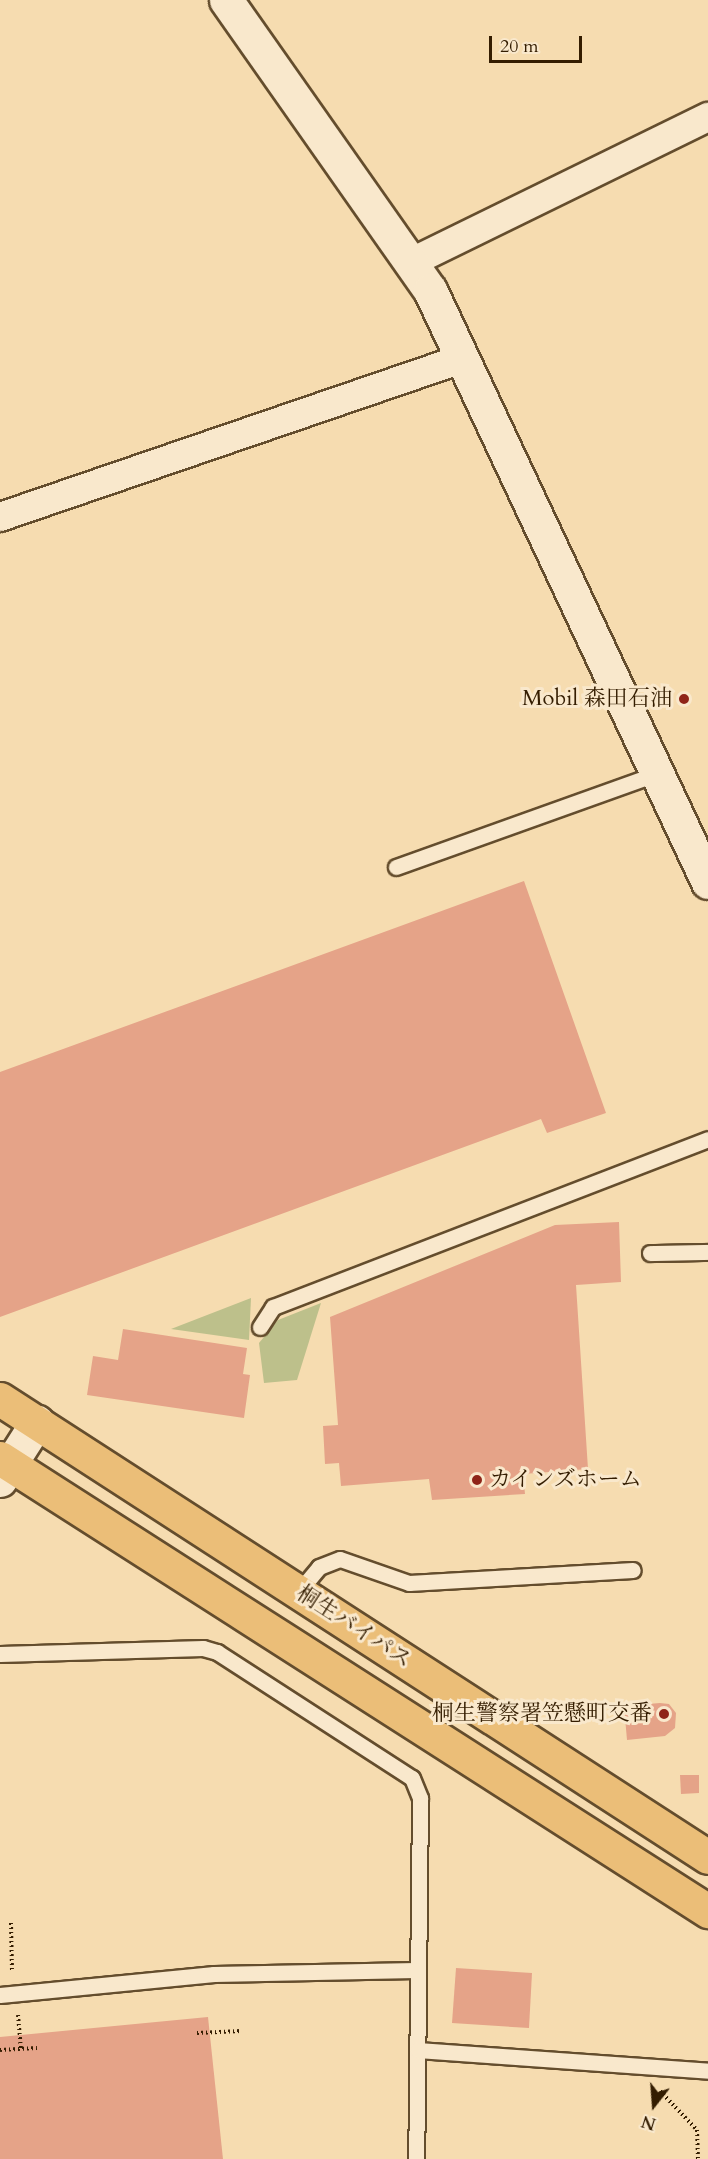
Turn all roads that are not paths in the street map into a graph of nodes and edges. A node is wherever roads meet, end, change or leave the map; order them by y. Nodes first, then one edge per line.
1 (226, 0) edge
2 (708, 117) edge
3 (412, 262) junction
4 (465, 358) junction
5 (0, 517) edge
6 (658, 773) junction
7 (396, 867) dead end
8 (708, 882) edge
9 (708, 1139) edge
10 (708, 1252) edge
11 (650, 1253) dead end
12 (260, 1327) dead end
13 (0, 1399) edge
14 (37, 1422) junction
15 (3, 1468) edge
16 (633, 1570) dead end
17 (299, 1591) junction
18 (0, 1654) edge
19 (708, 1857) edge
20 (708, 1911) edge
21 (417, 1970) junction
22 (0, 1995) edge
23 (418, 2050) junction
24 (708, 2071) edge
25 (416, 2159) edge

1 - 3 street
2 - 3 street
3 - 4 street
4 - 5 street
4 - 6 street
6 - 7 lane
6 - 8 street
9 - 12 lane
10 - 11 lane
13 - 14 highway, 桐生バイパス
14 - 15 street
14 - 17 highway, 桐生バイパス
15 - 20 highway
16 - 17 lane
17 - 19 highway, 桐生バイパス
18 - 21 lane
21 - 22 lane
21 - 23 lane
23 - 24 lane
23 - 25 lane

